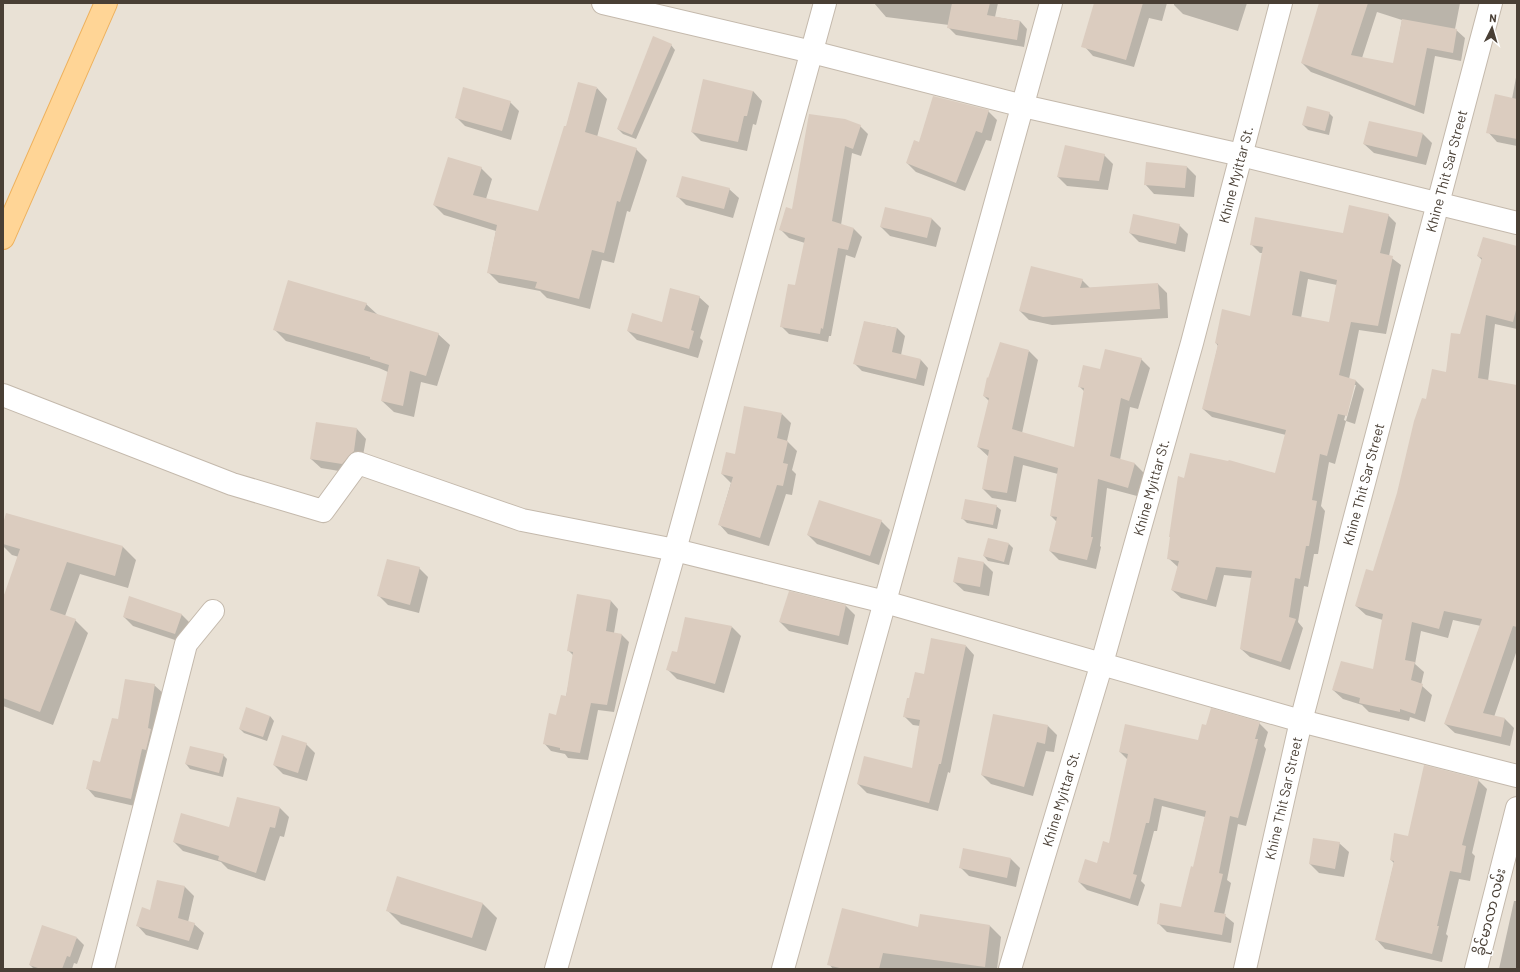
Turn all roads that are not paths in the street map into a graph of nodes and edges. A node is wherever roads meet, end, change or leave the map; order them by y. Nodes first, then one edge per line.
1 (106, 3) edge
2 (603, 3) edge
3 (825, 3) edge
4 (1051, 3) edge
5 (1281, 3) edge
6 (1491, 3) edge
7 (812, 52) junction
8 (1023, 106) junction
9 (1241, 155) junction
10 (1438, 203) junction
11 (1517, 223) edge
12 (3, 238) edge
13 (3, 395) edge
14 (675, 550) junction
15 (884, 602) junction
16 (213, 611) dead end
17 (1102, 663) junction
18 (1300, 721) junction
19 (1517, 776) edge
20 (1517, 808) edge
21 (103, 969) edge
22 (556, 969) edge
23 (782, 969) edge
24 (1010, 969) edge
25 (1245, 969) edge
26 (1476, 969) edge

1 - 12 main road
2 - 7 street
3 - 7 street
4 - 8 street
5 - 9 street, Khine Myittar St.
6 - 10 street, Khine Thit Sar Street
7 - 8 street
7 - 14 street
8 - 9 street
8 - 15 street
9 - 10 street
9 - 17 street, Khine Myittar St.
10 - 11 street
10 - 18 street, Khine Thit Sar Street
13 - 14 street
14 - 15 street
14 - 22 street
15 - 17 street
15 - 23 street
16 - 21 street
17 - 18 street
17 - 24 street, Khine Myittar St.
18 - 19 street
18 - 25 street, Khine Thit Sar Street
20 - 26 street, ခိုင်မာလာ လမ်း

